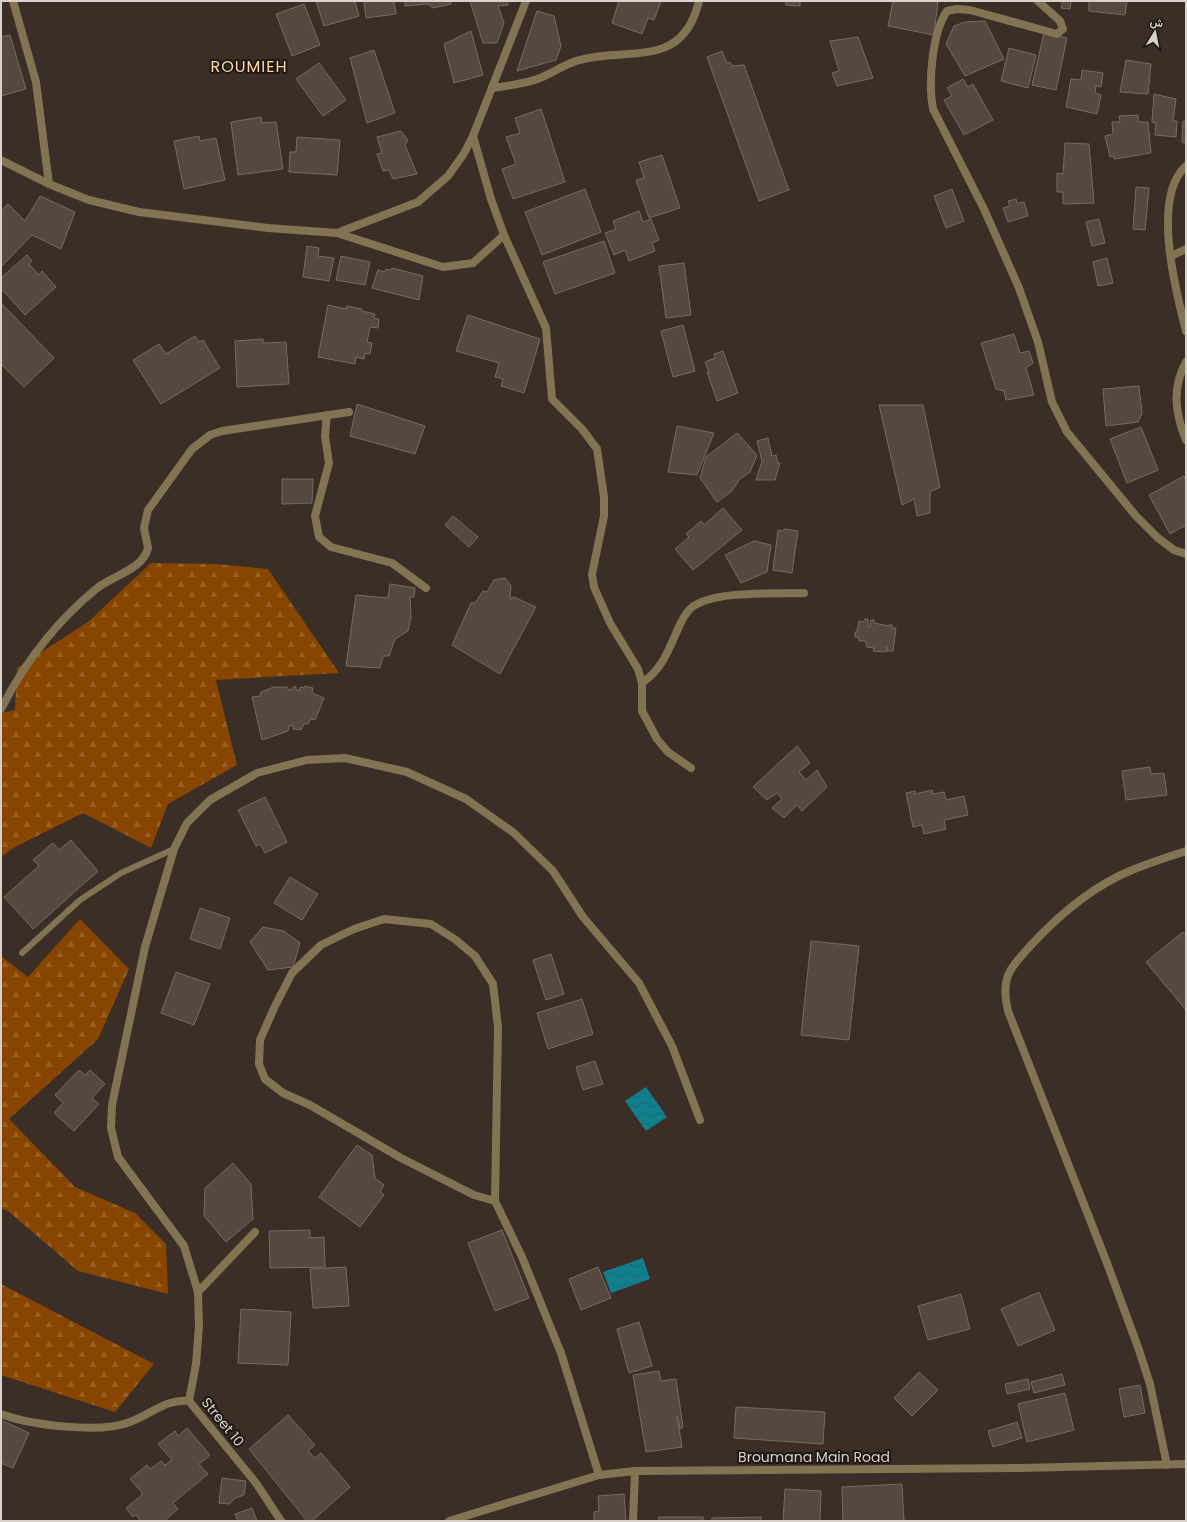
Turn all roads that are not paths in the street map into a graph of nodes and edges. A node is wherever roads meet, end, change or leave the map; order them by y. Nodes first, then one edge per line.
1 (13, 1) edge
2 (526, 1) edge
3 (699, 1) edge
4 (1038, 1) edge
5 (492, 88) junction
6 (473, 136) junction
7 (1, 160) edge
8 (1186, 166) edge
9 (49, 184) junction
10 (337, 233) junction
11 (504, 235) junction
12 (1186, 249) edge
13 (1171, 256) junction
14 (1186, 331) edge
15 (1186, 362) edge
16 (349, 412) dead end
17 (327, 415) junction
18 (1186, 440) edge
19 (1186, 554) edge
20 (426, 588) dead end
21 (804, 593) dead end
22 (642, 683) junction
23 (1, 709) edge
24 (691, 768) dead end
25 (174, 849) junction
26 (1186, 851) edge
27 (22, 953) dead end
28 (700, 1120) dead end
29 (495, 1201) junction
30 (255, 1232) dead end
31 (198, 1292) junction
32 (189, 1401) junction
33 (1, 1414) edge
34 (1186, 1464) edge
35 (1167, 1465) junction
36 (636, 1471) junction
37 (599, 1475) junction
38 (463, 1519) edge
39 (281, 1521) edge
40 (449, 1521) edge
41 (633, 1521) edge

1 - 9 street
2 - 5 street
3 - 5 street
4 - 19 street
5 - 6 street
6 - 10 street
6 - 11 street
7 - 9 street
8 - 13 street
9 - 10 street
10 - 11 street
11 - 22 street
12 - 13 street
13 - 14 street
15 - 18 street
16 - 17 street
17 - 20 street
17 - 23 street
21 - 22 street
22 - 24 street
25 - 27 lane
25 - 28 street
25 - 31 street
26 - 35 street
29 - 29 street
29 - 37 street
30 - 31 street
31 - 32 street
32 - 33 street, Street 10
32 - 39 street, Street 10
34 - 35 street, Broumana Main Road
35 - 36 street, Broumana Main Road
36 - 37 street, Broumana Main Road
36 - 41 street
37 - 38 street, Broumana Main Road
38 - 40 street, Broumana Main Road

